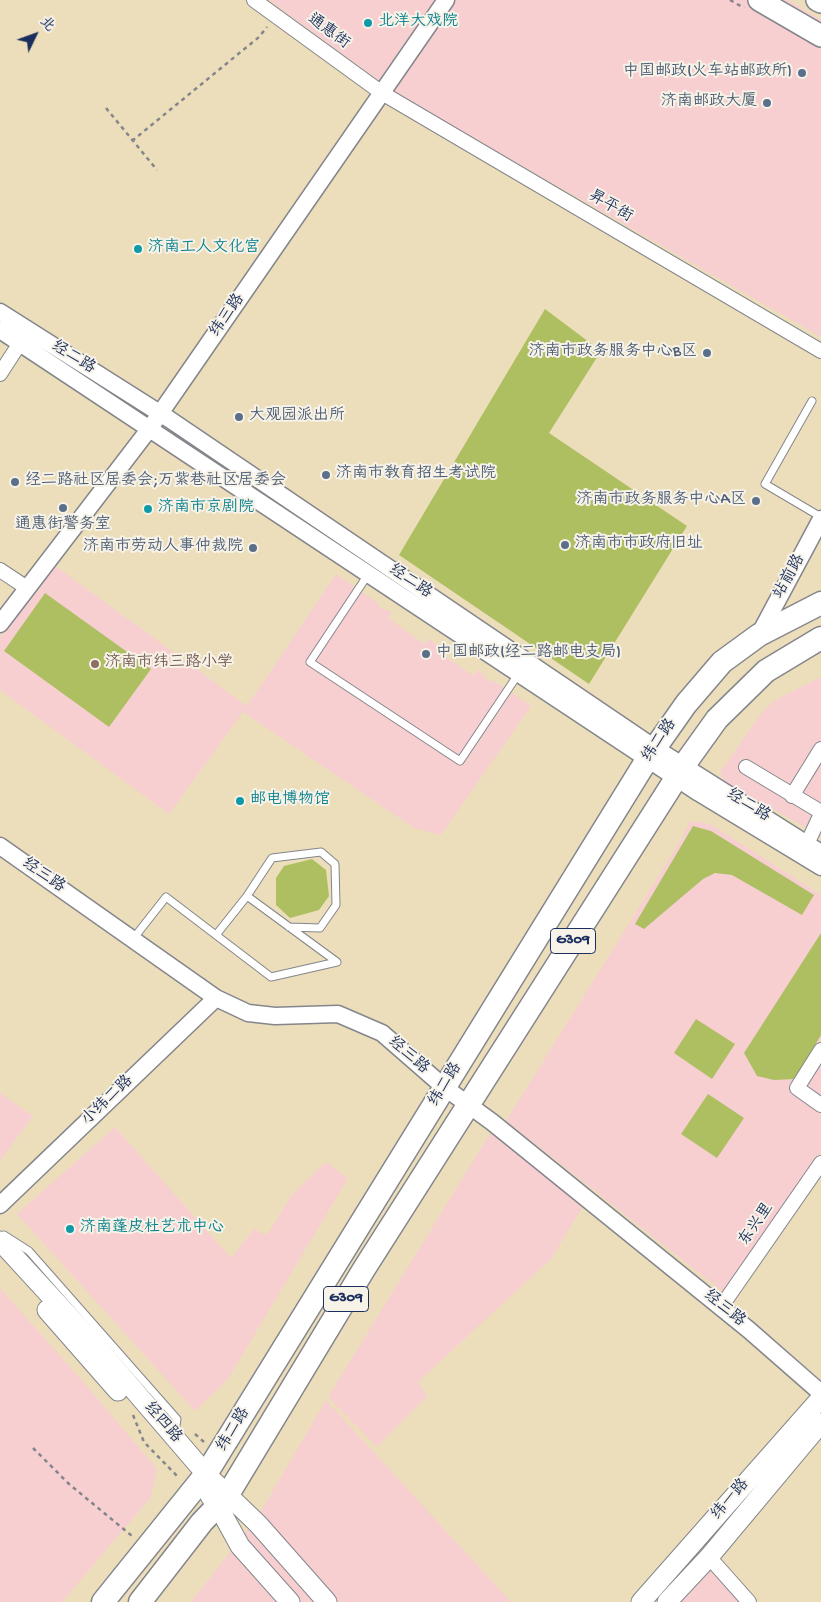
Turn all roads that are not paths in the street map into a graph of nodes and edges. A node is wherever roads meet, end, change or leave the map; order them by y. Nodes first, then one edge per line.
1 (254, 0) edge
2 (446, 0) edge
3 (759, 0) edge
4 (817, 0) edge
5 (821, 2) edge
6 (821, 36) edge
7 (382, 93) junction
8 (0, 312) edge
9 (0, 330) edge
10 (20, 343) junction
11 (821, 351) edge
12 (0, 374) edge
13 (812, 401) dead end
14 (160, 413) junction
15 (150, 428) junction
16 (821, 518) edge
17 (0, 570) edge
18 (370, 573) junction
19 (28, 588) junction
20 (821, 603) edge
21 (0, 624) edge
22 (759, 635) junction
23 (821, 638) edge
24 (520, 673) junction
25 (821, 749) edge
26 (651, 753) junction
27 (746, 767) dead end
28 (679, 771) junction
29 (792, 796) junction
30 (821, 813) edge
31 (0, 846) edge
32 (814, 848) edge
33 (821, 867) edge
34 (247, 896) junction
35 (288, 927) junction
36 (216, 935) junction
37 (133, 939) junction
38 (216, 998) junction
39 (821, 1050) edge
40 (444, 1087) junction
41 (469, 1105) junction
42 (821, 1105) edge
43 (821, 1163) edge
44 (0, 1205) edge
45 (0, 1234) edge
46 (0, 1240) edge
47 (0, 1257) edge
48 (721, 1307) junction
49 (821, 1393) edge
50 (821, 1398) edge
51 (821, 1423) edge
52 (175, 1438) junction
53 (202, 1479) junction
54 (223, 1501) junction
55 (709, 1557) junction
56 (104, 1602) edge
57 (140, 1602) edge
58 (290, 1602) edge
59 (327, 1602) edge
60 (641, 1602) edge
61 (667, 1602) edge
62 (749, 1602) edge

1 - 7 street, 通惠街
2 - 7 street, 纬三路
3 - 6 main road
4 - 5 main road
7 - 11 street, 昇平街
7 - 14 street, 纬三路
8 - 14 street, 经二路
9 - 10 street, 经二路
10 - 12 street
10 - 15 street, 经二路
13 - 16 lane
14 - 15 street, 纬三路
14 - 26 street, 经二路
15 - 18 street, 经二路
15 - 19 street, 纬三路
16 - 22 street, 站前路
17 - 19 street
18 - 24 street, 经二路
18 - 24 lane
19 - 21 street, 纬三路
20 - 22 highway, 纬二路 / G309
22 - 26 highway, 纬二路 / G309
23 - 28 highway, 纬二路 / G309
24 - 26 street, 经二路
25 - 29 street
26 - 28 street, 经二路
26 - 40 highway, 纬二路 / G309
27 - 29 street
28 - 32 street, 经二路
28 - 33 street, 经二路
28 - 41 highway, 纬二路 / G309
29 - 30 street
30 - 32 street
31 - 37 street, 经三路
34 - 35 lane
34 - 35 lane
34 - 36 lane
35 - 36 lane
36 - 37 lane
37 - 38 street, 经三路
38 - 40 street, 经三路
38 - 44 street, 小纬二路
39 - 42 street
40 - 41 street, 经三路
40 - 53 highway, 纬二路 / G309
41 - 48 street, 经三路
41 - 54 highway, 纬二路 / G309
43 - 48 street, 东兴里
45 - 52 lane
46 - 52 main road, 经四路
47 - 53 main road, 经四路
48 - 49 street, 经三路
50 - 60 main road, 纬一路
51 - 55 main road, 纬一路
52 - 53 main road, 经四路
53 - 54 main road, 经四路
53 - 56 highway, 纬二路 / G309
54 - 57 highway, 纬二路 / G309
54 - 58 main road, 经四路
54 - 59 main road, 经四路
55 - 61 main road, 纬一路
55 - 62 street

